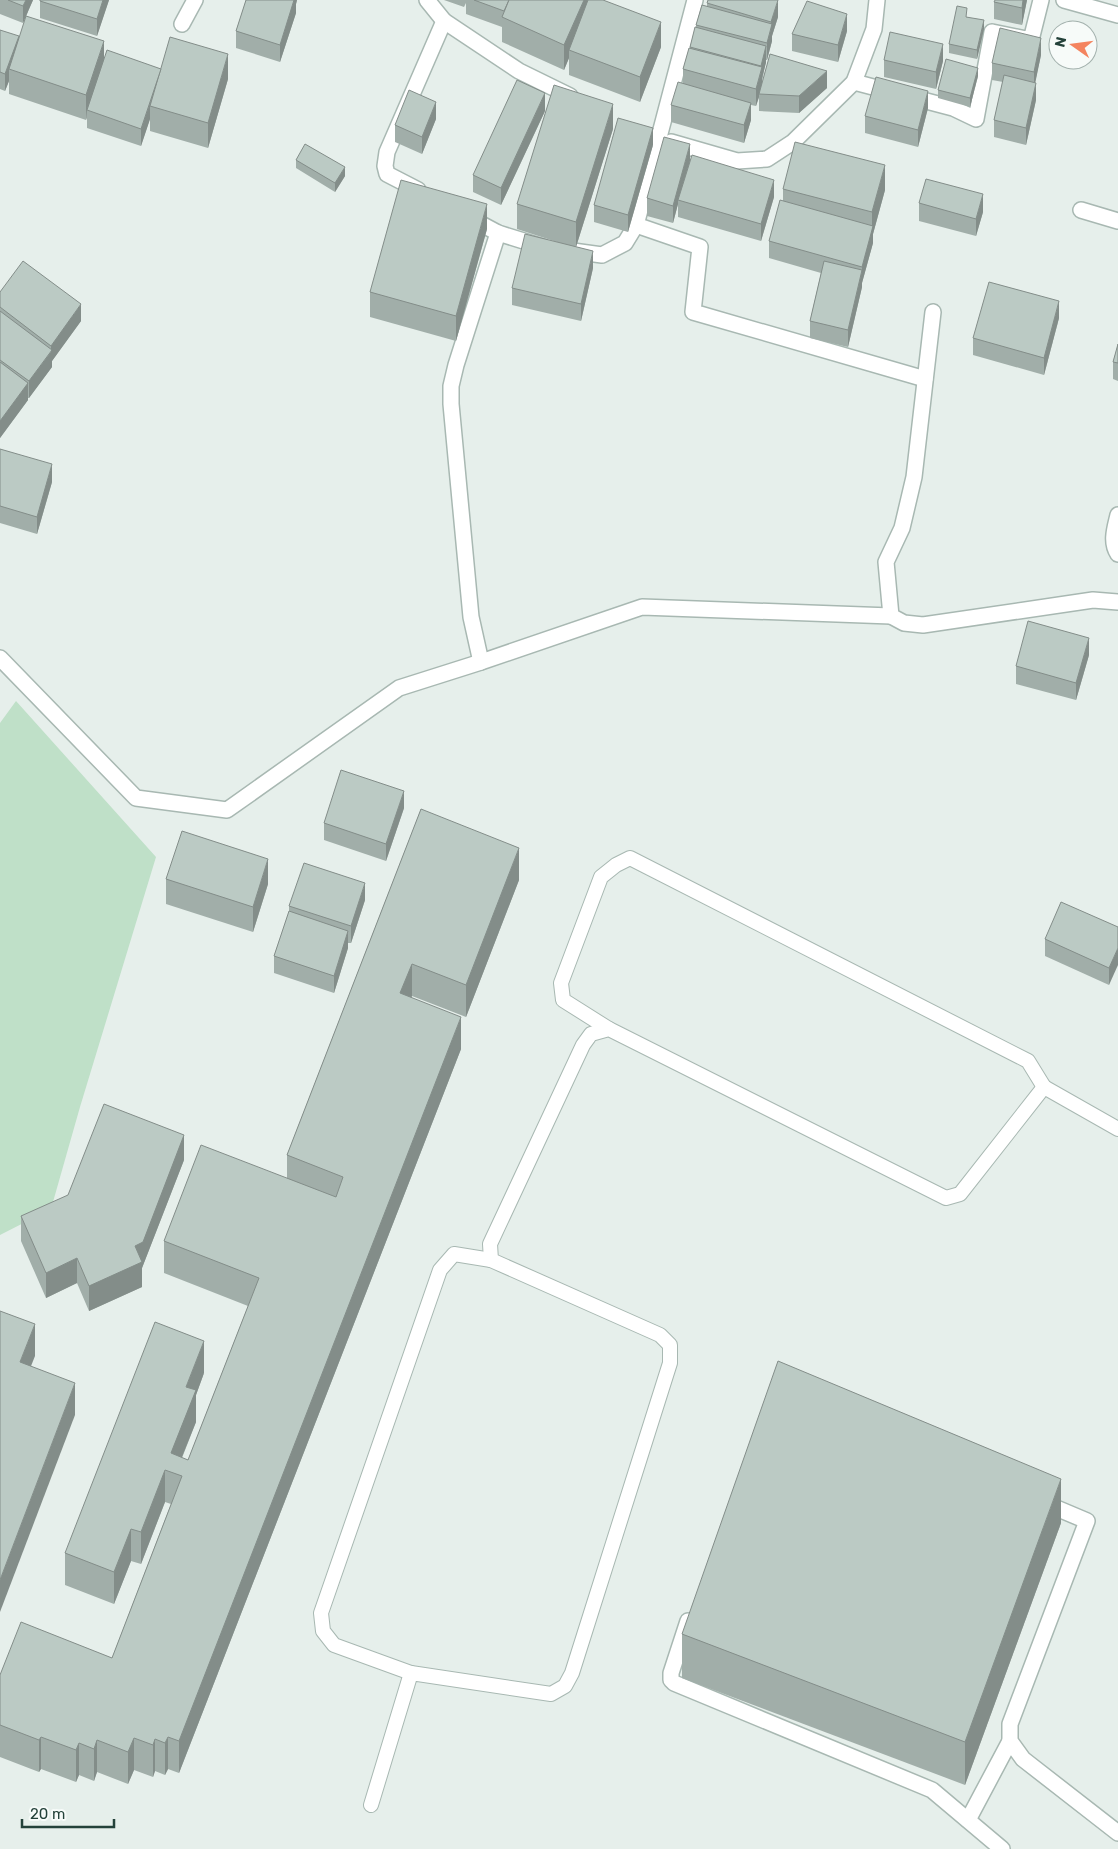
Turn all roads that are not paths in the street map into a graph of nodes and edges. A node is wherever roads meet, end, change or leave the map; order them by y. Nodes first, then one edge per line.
1 (195, 0) edge
2 (427, 0) edge
3 (695, 0) edge
4 (877, 0) edge
5 (1041, 0) edge
6 (1064, 0) edge
7 (1118, 15) edge
8 (444, 21) junction
9 (182, 24) dead end
10 (854, 82) junction
11 (580, 101) edge
12 (642, 131) edge
13 (659, 139) junction
14 (430, 196) edge
15 (455, 210) edge
16 (1081, 210) dead end
17 (1118, 220) edge
18 (636, 225) junction
19 (498, 233) junction
20 (933, 312) dead end
21 (926, 379) junction
22 (1118, 515) edge
23 (1118, 554) edge
24 (1118, 602) edge
25 (891, 616) junction
26 (0, 658) edge
27 (481, 662) junction
28 (608, 1028) junction
29 (1044, 1087) junction
30 (1118, 1129) edge
31 (492, 1260) junction
32 (1024, 1494) edge
33 (694, 1603) edge
34 (411, 1673) junction
35 (1010, 1741) junction
36 (372, 1805) dead end
37 (968, 1820) junction
38 (1118, 1833) edge
39 (1002, 1849) edge

1 - 9 street
2 - 8 street
3 - 13 street
4 - 10 street
5 - 10 street
6 - 7 street
8 - 11 street
8 - 14 street
10 - 13 street
12 - 13 street
13 - 18 street
15 - 19 street
16 - 17 street
18 - 19 street
18 - 21 street
19 - 27 street
20 - 21 street
21 - 25 street
22 - 23 street
24 - 25 street
25 - 27 street
26 - 27 street
28 - 29 lane
28 - 29 lane
28 - 31 lane
29 - 30 lane
31 - 34 lane
31 - 34 lane
32 - 35 street
33 - 37 street
34 - 36 lane
35 - 37 street
35 - 38 street
37 - 39 street

